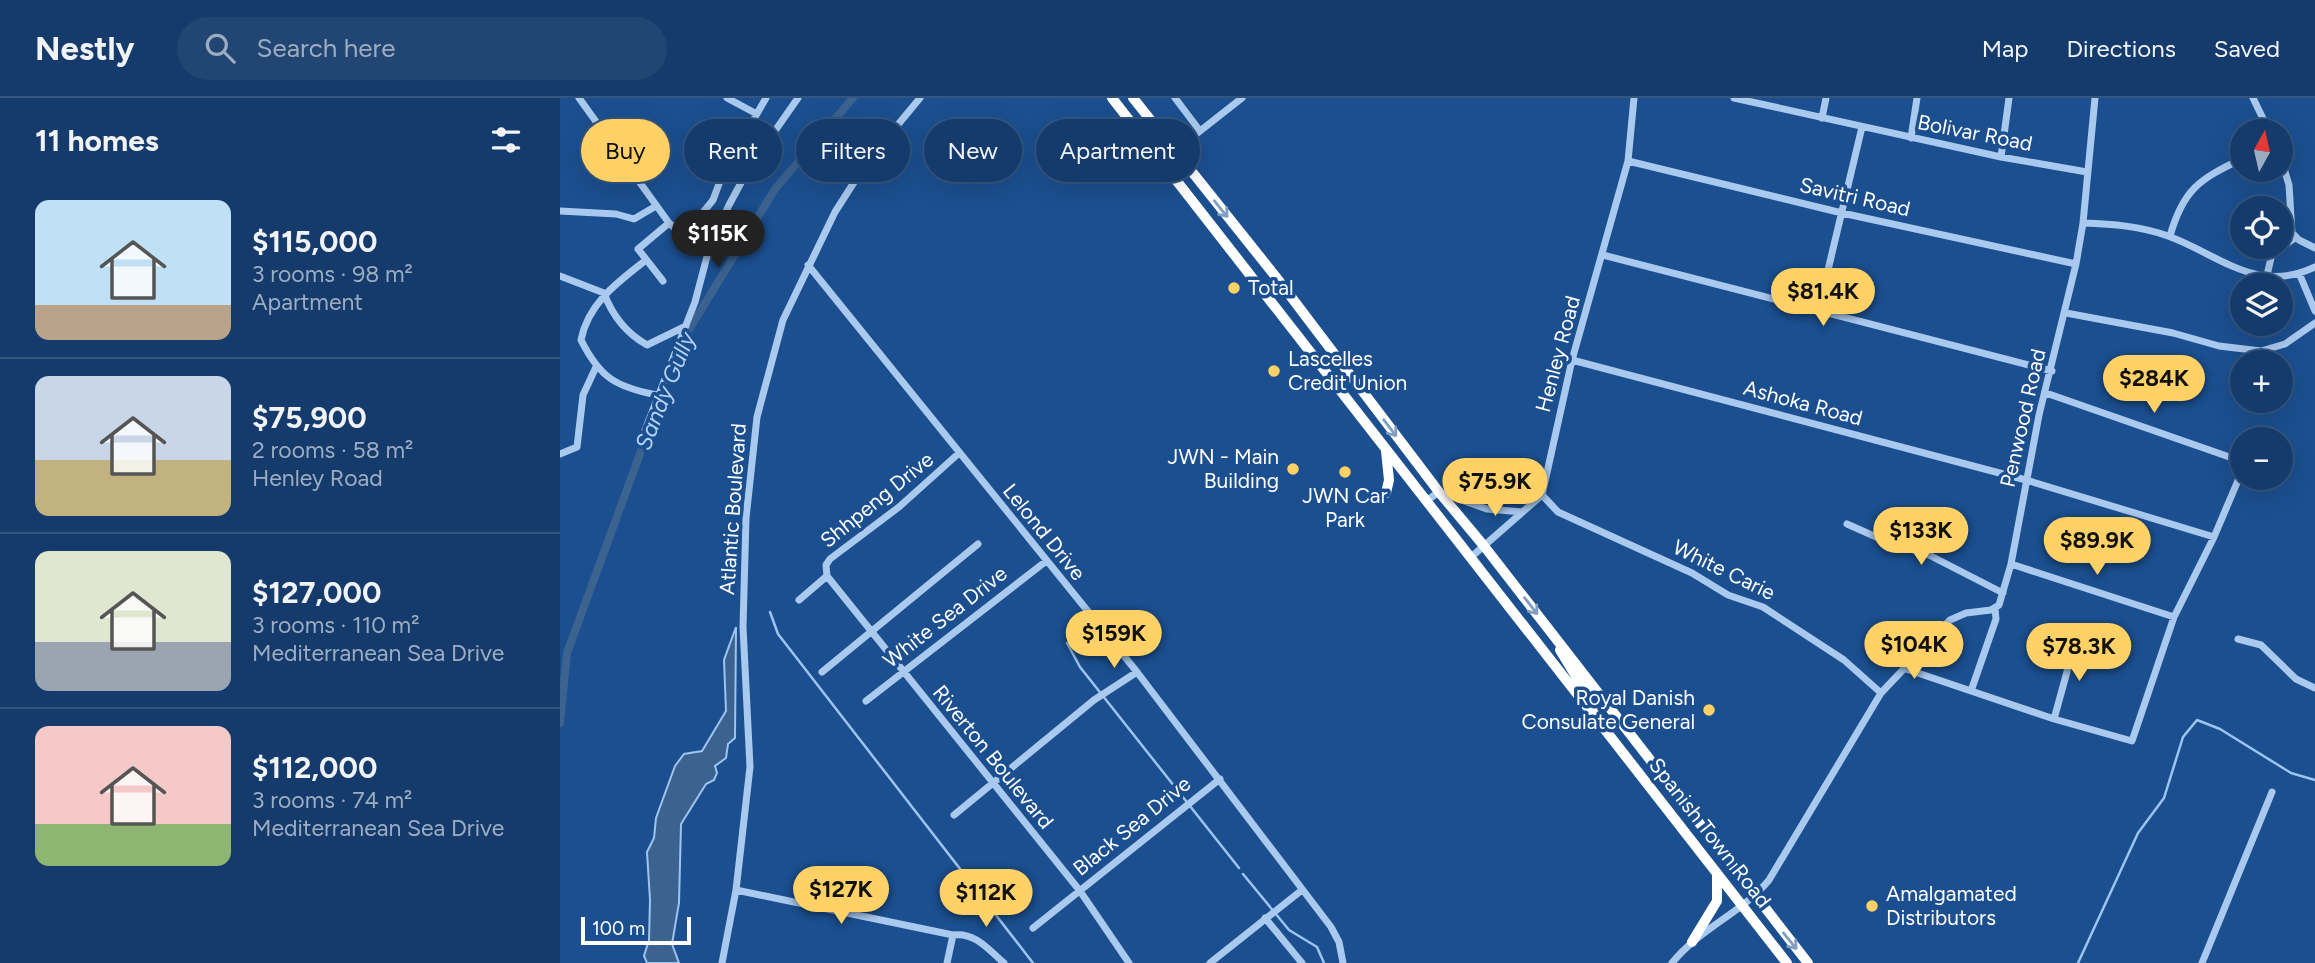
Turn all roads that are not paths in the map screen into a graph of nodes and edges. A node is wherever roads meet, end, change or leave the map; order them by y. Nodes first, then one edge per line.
1 (579, 98) edge
2 (727, 98) edge
3 (766, 98) edge
4 (798, 98) edge
5 (920, 98) edge
6 (1112, 98) edge
7 (1133, 98) edge
8 (1175, 98) edge
9 (1242, 98) edge
10 (1634, 98) edge
11 (1826, 98) edge
12 (1917, 98) edge
13 (2009, 98) edge
14 (2095, 98) edge
15 (2253, 98) edge
16 (1739, 99) edge
17 (755, 113) junction
18 (1822, 118) junction
19 (1150, 119) edge
20 (1191, 119) edge
21 (2263, 119) edge
22 (1862, 127) junction
23 (1200, 131) edge
24 (1910, 138) junction
25 (2001, 157) junction
26 (1628, 160) junction
27 (2230, 166) edge
28 (2087, 172) junction
29 (1200, 182) edge
30 (2288, 182) edge
31 (656, 206) junction
32 (560, 211) edge
33 (1842, 214) junction
34 (669, 223) junction
35 (2083, 223) junction
36 (684, 236) junction
37 (2170, 236) junction
38 (2295, 238) junction
39 (709, 248) junction
40 (2315, 248) edge
41 (1603, 255) junction
42 (646, 260) junction
43 (2076, 264) junction
44 (808, 265) junction
45 (2315, 267) edge
46 (2254, 273) edge
47 (2267, 273) edge
48 (2293, 273) edge
49 (2299, 273) junction
50 (560, 276) edge
51 (1276, 276) junction
52 (663, 282) dead end
53 (1261, 289) junction
54 (604, 293) junction
55 (2315, 311) edge
56 (1818, 312) junction
57 (2066, 313) junction
58 (2315, 323) edge
59 (687, 325) junction
60 (1572, 360) junction
61 (596, 366) junction
62 (2052, 371) junction
63 (2046, 393) junction
64 (657, 395) junction
65 (640, 443) dead end
66 (1386, 450) junction
67 (560, 454) edge
68 (958, 454) junction
69 (2230, 457) edge
70 (2026, 480) junction
71 (2234, 490) edge
72 (1439, 492) junction
73 (1385, 493) dead end
74 (1542, 495) junction
75 (1426, 501) junction
76 (1524, 512) junction
77 (1847, 524) dead end
78 (2214, 537) junction
79 (978, 544) dead end
80 (1484, 546) junction
81 (1470, 558) junction
82 (1045, 562) junction
83 (2011, 565) junction
84 (827, 576) junction
85 (2003, 593) junction
86 (799, 600) dead end
87 (1996, 608) junction
88 (2174, 617) junction
89 (870, 631) junction
90 (2077, 639) dead end
91 (2238, 639) dead end
92 (1562, 647) junction
93 (1906, 669) junction
94 (822, 672) dead end
95 (1137, 672) junction
96 (902, 673) junction
97 (2315, 688) edge
98 (1971, 691) junction
99 (1881, 693) junction
100 (866, 701) dead end
101 (2054, 719) junction
102 (1620, 752) junction
103 (1220, 779) junction
104 (992, 785) junction
105 (2272, 792) dead end
106 (954, 816) dead end
107 (1717, 872) junction
108 (736, 890) junction
109 (1302, 890) junction
110 (1080, 891) junction
111 (1754, 897) junction
112 (1741, 904) junction
113 (1265, 918) junction
114 (1033, 928) dead end
115 (953, 934) junction
116 (1692, 942) junction
117 (722, 963) edge
118 (947, 963) edge
119 (1004, 963) edge
120 (1129, 963) edge
121 (1210, 963) edge
122 (1302, 963) edge
123 (1343, 963) edge
124 (1672, 963) edge
125 (1787, 963) edge
126 (1808, 963) edge
127 (2202, 963) edge

1 - 31 street
2 - 17 street
3 - 17 street
4 - 39 street
5 - 44 street, Atlantic Boulevard
6 - 53 highway, Spanish Town Road
7 - 19 highway, Spanish Town Road
8 - 20 street
9 - 23 street
10 - 26 street, Henley Road
11 - 18 street
12 - 24 street
13 - 25 street
14 - 28 street, Penwood Road
15 - 21 street
16 - 18 street, Bolivar Road
17 - 36 street
18 - 22 street, Bolivar Road
22 - 24 street, Bolivar Road
22 - 33 street
24 - 25 street, Bolivar Road
25 - 28 street, Bolivar Road
26 - 33 street, Savitri Road
26 - 41 street, Henley Road
27 - 37 street
28 - 35 street, Penwood Road
29 -> 51 highway, Spanish Town Road
30 - 38 street
31 - 32 street
31 - 34 street
33 - 43 street, Savitri Road
33 - 56 street
34 - 36 street
34 - 42 street
35 - 37 street
35 - 43 street, Penwood Road
36 - 39 street
37 - 46 street
38 - 40 street
38 - 47 street
39 - 59 street
41 - 56 street
41 - 60 street, Henley Road
42 - 52 street
42 - 54 street
43 - 57 street, Penwood Road
44 - 68 street, Lelond Drive
44 - 108 street, Atlantic Boulevard
45 - 49 street
48 - 49 street
49 - 55 street
50 - 54 street
51 - 53 highway
51 -> 72 highway, Spanish Town Road
53 - 66 highway, Spanish Town Road
54 - 59 street
54 - 61 street
56 - 62 street
57 - 58 street
57 - 62 street, Penwood Road
59 - 64 street
60 - 70 street, Ashoka Road
60 - 74 street, Henley Road
61 - 64 street
61 - 67 street
62 - 63 street, Penwood Road
63 - 69 street
63 - 70 street, Penwood Road
64 - 65 street
66 - 73 highway
66 - 75 highway, Spanish Town Road
68 - 82 street, Lelond Drive
68 - 84 street, Shhpeng Drive
70 - 78 street, Ashoka Road
70 - 83 street, Penwood Road
71 - 78 street
72 - 75 street
72 - 76 street
72 - 80 highway, Spanish Town Road
74 - 76 street
74 - 99 street, White Carie
75 - 81 highway, Spanish Town Road
76 - 80 street
77 - 85 street
78 - 88 street
79 - 89 street
80 - 81 street
80 -> 92 highway, Spanish Town Road
81 - 102 highway, Spanish Town Road
82 - 95 street, Lelond Drive
82 - 96 street, White Sea Drive
83 - 85 street, Penwood Road
83 - 88 street
84 - 86 street, Shhpeng Drive
84 - 89 street, Riverton Boulevard
85 - 87 street, Penwood Road
87 - 93 street
87 - 98 street, Penwood Road
88 - 101 street
89 - 94 street
89 - 96 street, Riverton Boulevard
90 - 101 street
91 - 97 street
92 - 102 highway
92 - 111 highway, Spanish Town Road
93 - 98 street
93 - 99 street
95 - 103 street, Lelond Drive
95 - 104 street
96 - 100 street, White Sea Drive
96 - 104 street, Riverton Boulevard
98 - 101 street
99 - 111 street
102 - 107 highway, Spanish Town Road
103 - 109 street, Lelond Drive
103 - 110 street, Black Sea Drive
104 - 106 street
104 - 110 street, Riverton Boulevard
105 - 127 street
107 - 112 highway, Spanish Town Road
107 - 116 highway
108 - 115 street
108 - 117 street, Atlantic Boulevard
109 - 113 street
109 - 123 street, Lelond Drive
110 - 114 street, Black Sea Drive
110 - 120 street, Riverton Boulevard
111 - 112 street
111 -> 126 highway, Spanish Town Road
112 - 116 street
112 - 125 highway, Spanish Town Road
113 - 121 street
113 - 122 street
115 - 118 street
115 - 119 street
116 - 124 street

